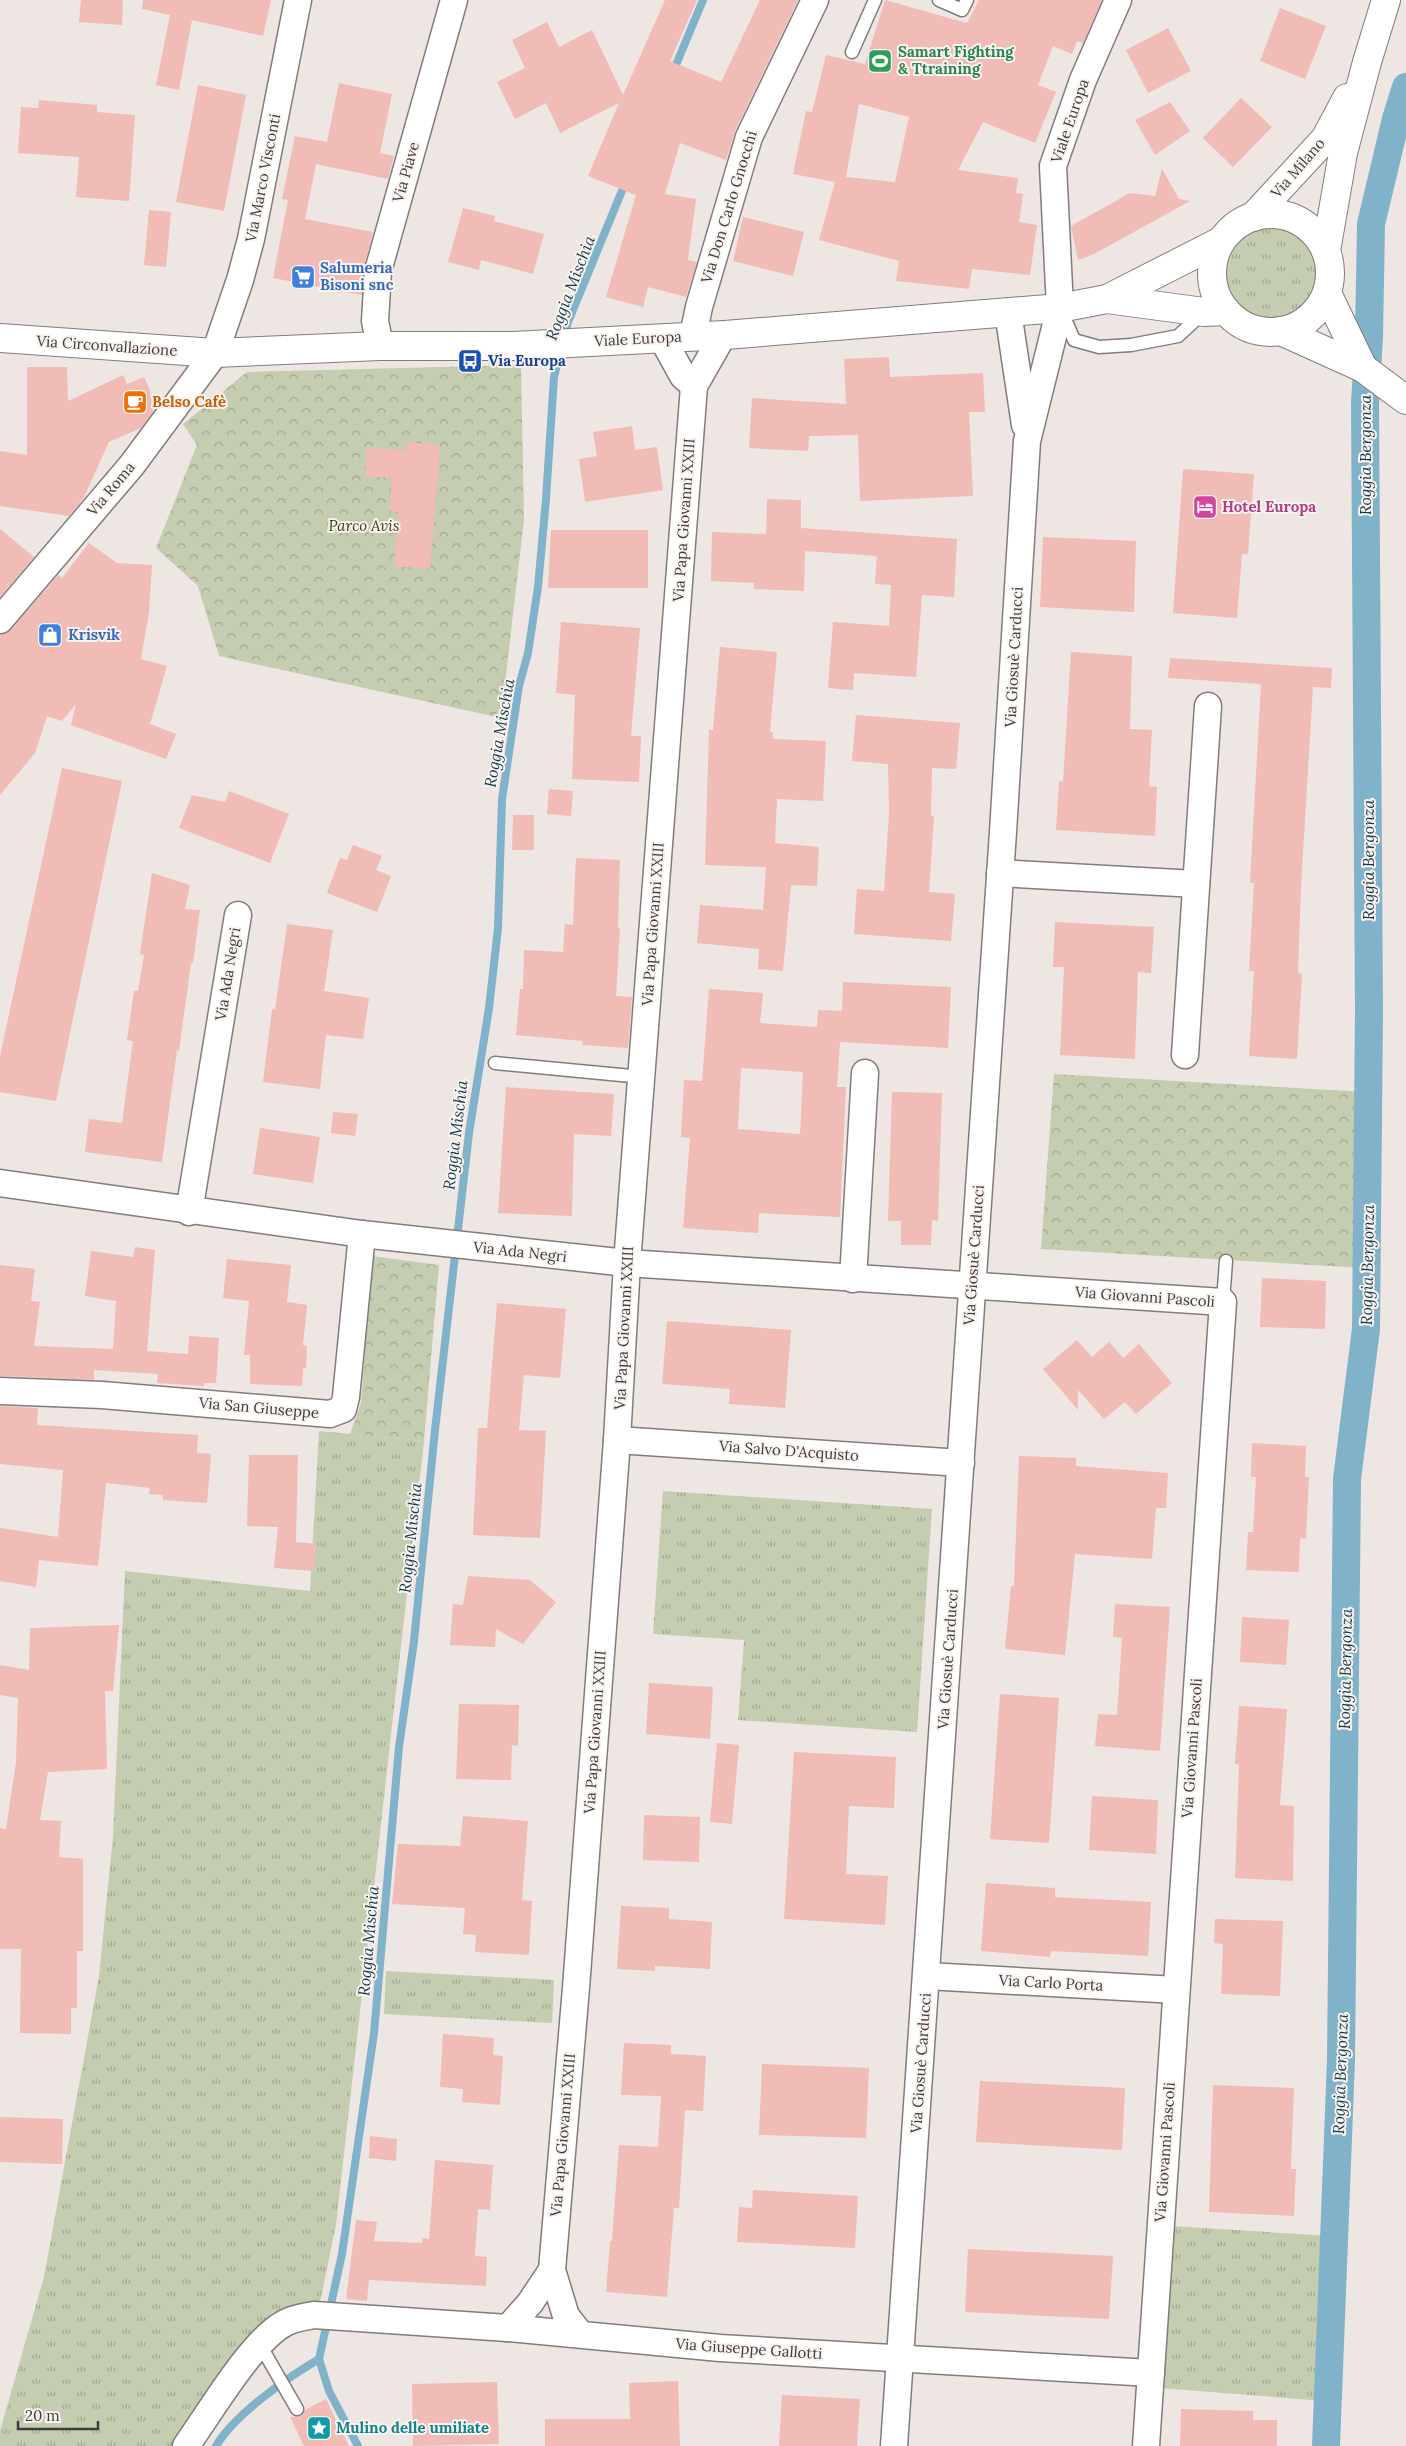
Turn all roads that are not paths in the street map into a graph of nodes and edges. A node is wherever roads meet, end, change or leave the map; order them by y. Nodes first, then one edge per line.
1 (298, 0) edge
2 (454, 0) edge
3 (815, 0) edge
4 (875, 0) edge
5 (940, 0) edge
6 (966, 0) edge
7 (1118, 0) edge
8 (1386, 0) edge
9 (852, 52) dead end
10 (1367, 62) junction
11 (1253, 217) junction
12 (1222, 241) junction
13 (1326, 251) junction
14 (1326, 292) junction
15 (1107, 299) junction
16 (1060, 308) junction
17 (1215, 311) junction
18 (1008, 312) junction
19 (1281, 331) junction
20 (723, 335) junction
21 (693, 336) junction
22 (0, 338) edge
23 (662, 338) junction
24 (380, 346) junction
25 (214, 354) junction
26 (1363, 368) junction
27 (694, 386) junction
28 (1405, 397) edge
29 (1027, 441) junction
30 (0, 620) edge
31 (1208, 706) dead end
32 (1000, 873) junction
33 (1196, 884) junction
34 (238, 915) dead end
35 (1185, 1055) dead end
36 (495, 1063) dead end
37 (865, 1073) dead end
38 (642, 1077) junction
39 (0, 1183) edge
40 (189, 1212) junction
41 (362, 1234) junction
42 (1226, 1261) dead end
43 (627, 1263) junction
44 (852, 1279) junction
45 (972, 1287) junction
46 (1223, 1302) junction
47 (0, 1391) edge
48 (617, 1440) junction
49 (961, 1463) junction
50 (927, 1976) junction
51 (1176, 1990) junction
52 (552, 2270) junction
53 (508, 2328) junction
54 (580, 2334) junction
55 (259, 2343) junction
56 (900, 2359) junction
57 (1151, 2373) junction
58 (297, 2409) dead end
59 (186, 2446) edge
60 (894, 2446) edge
61 (1146, 2446) edge

1 - 25 street, Via Marco Visconti
2 - 24 street, Via Piave
3 - 21 street, Via Don Carlo Gnocchi
4 - 9 lane
5 - 6 lane
7 - 16 street, Viale Europa
8 - 10 street, Via Milano
10 - 11 street, Via Milano
10 - 13 street, Via Milano
11 - 12 street
11 - 13 street
12 - 15 street, Viale Europa
12 - 17 street
13 - 14 street
14 - 19 street
14 - 26 street
15 - 16 street, Viale Europa
15 - 17 street, Viale Europa
16 - 17 lane
16 - 18 street, Viale Europa
16 - 29 street, Via Giosuè Carducci
17 - 19 street
18 - 20 street, Viale Europa
18 - 29 street, Via Giosuè Carducci
19 - 26 street
20 - 21 street, Viale Europa
20 - 27 street
21 - 23 street, Viale Europa
22 - 25 street, Via Circonvallazione
23 - 24 street, Viale Europa
23 - 27 street
24 - 25 street, Viale Europa
25 - 30 street, Via Roma
26 - 28 street
27 - 38 street, Via Papa Giovanni XXIII
29 - 32 street, Via Giosuè Carducci
31 - 33 street
32 - 33 street
32 - 45 street, Via Giosuè Carducci
33 - 35 street
34 - 40 street, Via Ada Negri
36 - 38 lane
37 - 44 street
38 - 43 street, Via Papa Giovanni XXIII
39 - 40 street, Via Ada Negri
40 - 41 street, Via Ada Negri
41 - 43 street, Via Ada Negri
41 - 47 street, Via San Giuseppe
42 - 46 lane
43 - 44 street, Via Ada Negri
43 - 48 street, Via Papa Giovanni XXIII
44 - 45 street, Via Ada Negri
45 - 46 street, Via Giovanni Pascoli
45 - 49 street, Via Giosuè Carducci
46 - 51 street, Via Giovanni Pascoli
48 - 49 street, Via Salvo D'Acquisto
48 - 52 street, Via Papa Giovanni XXIII
49 - 50 street, Via Giosuè Carducci
50 - 51 street, Via Carlo Porta
50 - 56 street, Via Giosuè Carducci
51 - 57 street, Via Giovanni Pascoli
52 - 53 street
52 - 54 street
53 - 54 street, Via Giuseppe Gallotti
53 - 55 street, Via Giuseppe Gallotti
54 - 56 street, Via Giuseppe Gallotti
55 - 58 lane
55 - 59 street
56 - 57 street, Via Giuseppe Gallotti
56 - 60 street, Via Giosuè Carducci
57 - 61 street, Via Giovanni Pascoli

